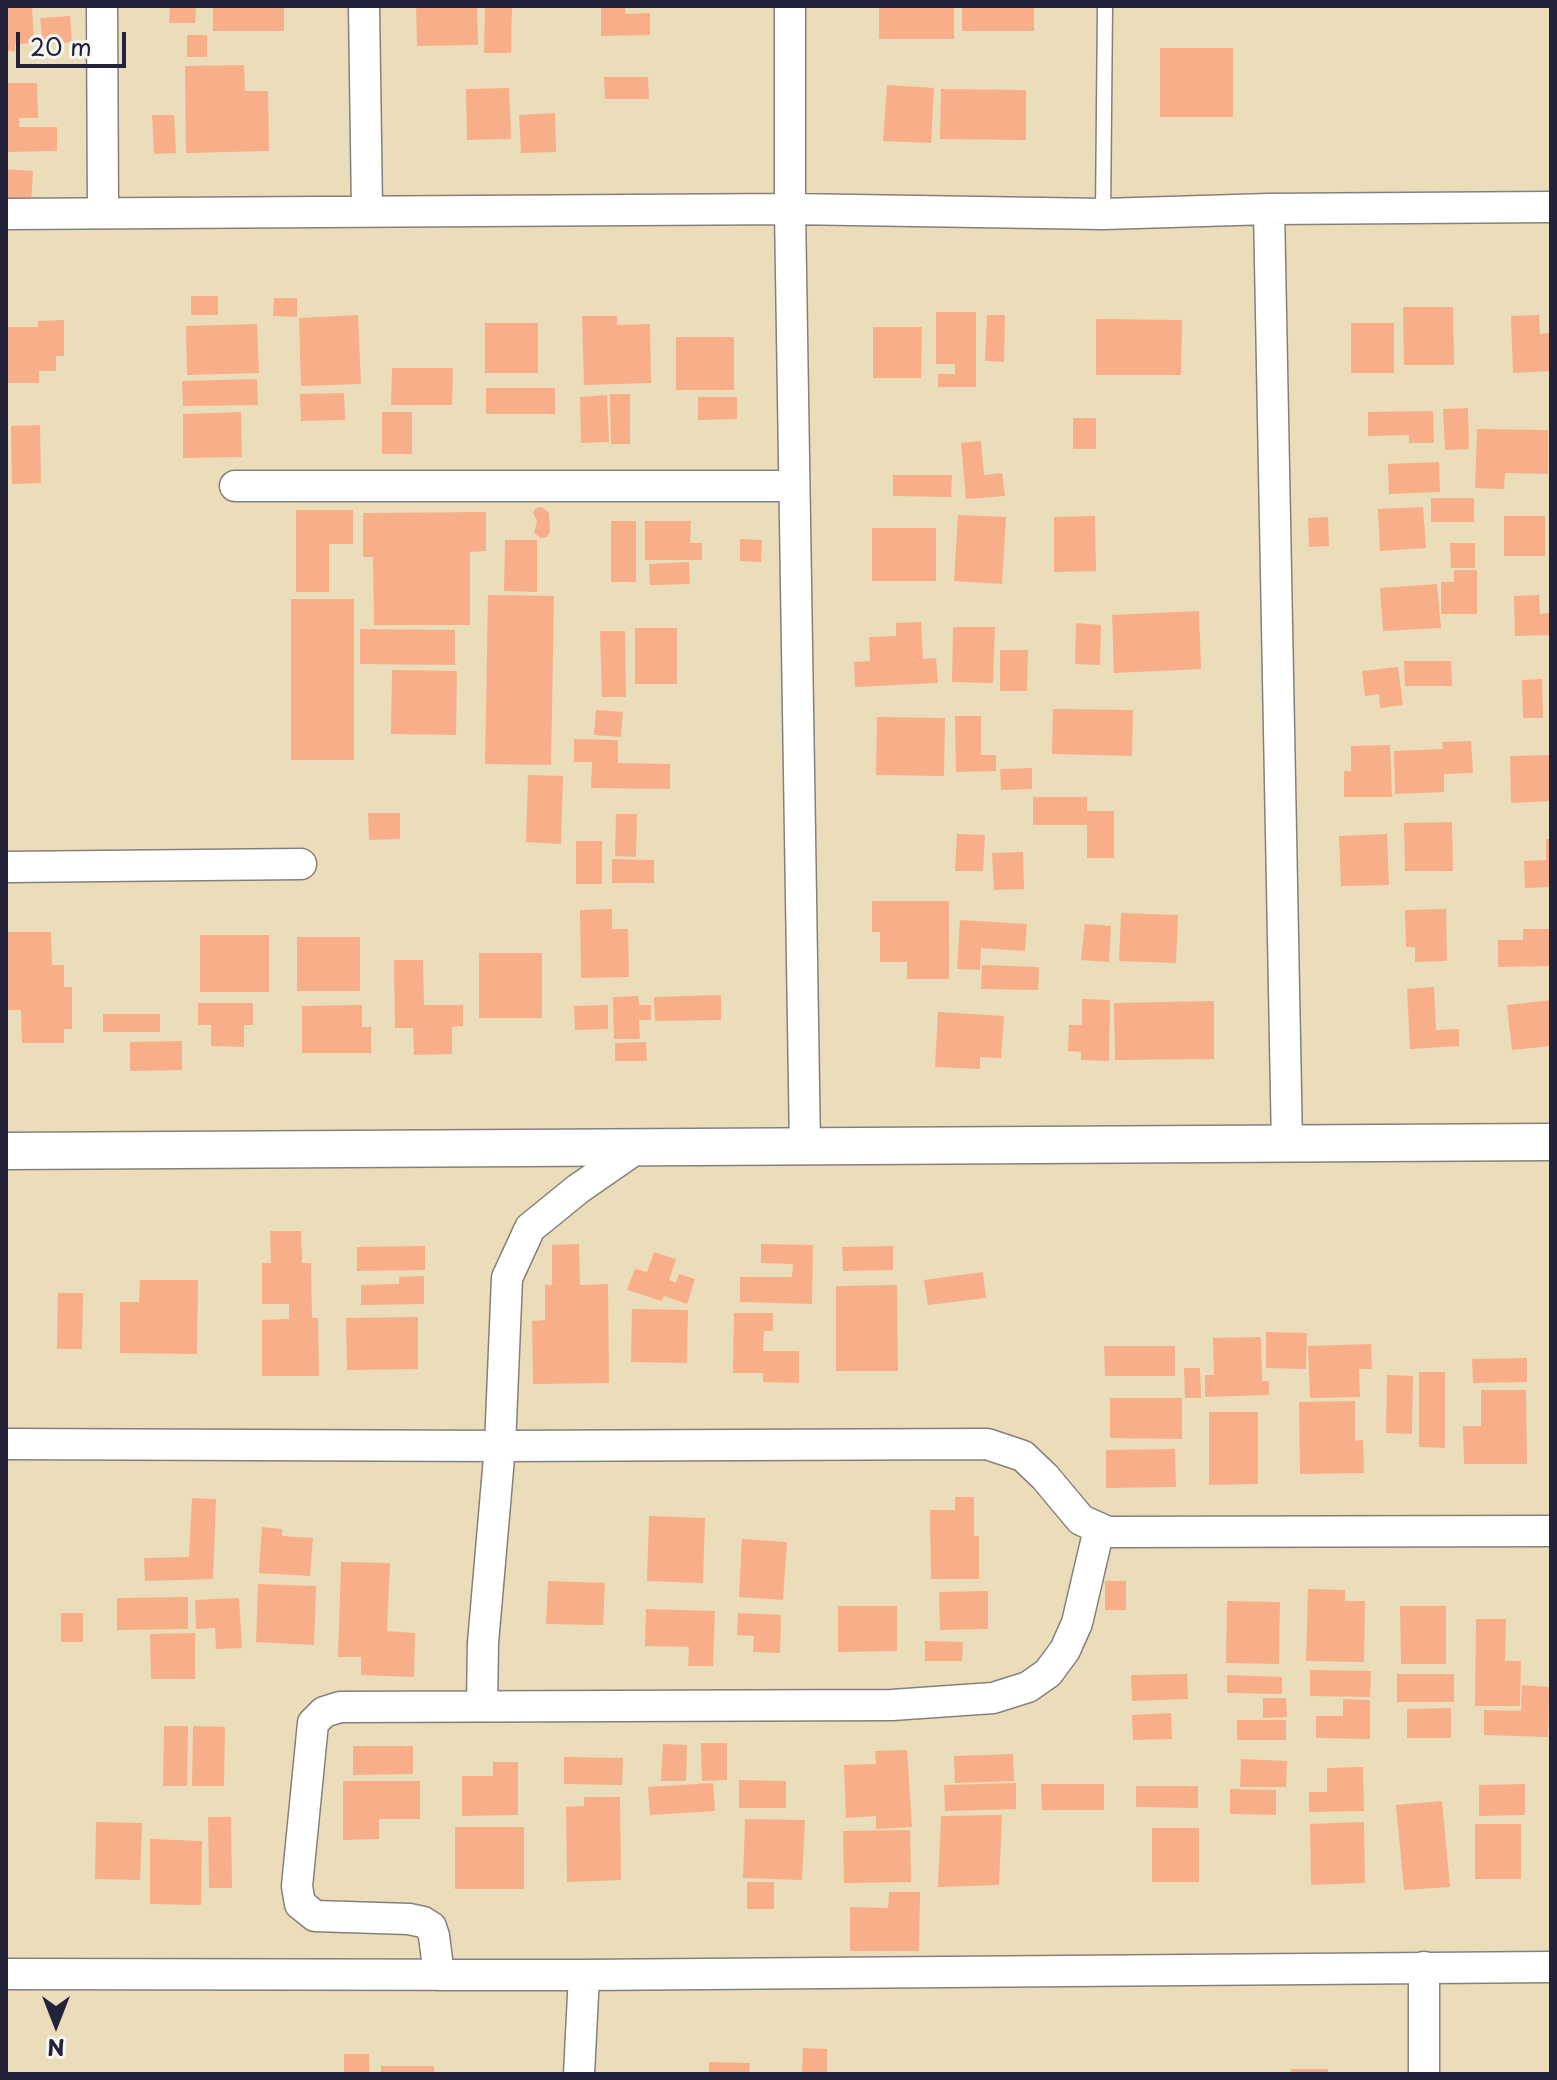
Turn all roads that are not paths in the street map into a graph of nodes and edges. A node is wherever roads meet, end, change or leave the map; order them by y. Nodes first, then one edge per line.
1 (102, 6) edge
2 (364, 6) edge
3 (790, 6) edge
4 (1105, 6) edge
5 (1551, 207) edge
6 (790, 209) junction
7 (1269, 209) junction
8 (367, 210) junction
9 (103, 212) junction
10 (6, 214) edge
11 (1103, 214) junction
12 (235, 486) dead end
13 (794, 486) junction
14 (301, 864) dead end
15 (6, 867) edge
16 (1551, 1142) edge
17 (1287, 1145) junction
18 (805, 1147) junction
19 (637, 1148) junction
20 (6, 1151) edge
21 (6, 1444) edge
22 (500, 1446) junction
23 (1099, 1529) junction
24 (1551, 1531) edge
25 (482, 1706) junction
26 (1424, 1967) junction
27 (1551, 1967) edge
28 (6, 1974) edge
29 (439, 1975) junction
30 (584, 1975) junction
31 (579, 2074) edge
32 (1424, 2074) edge

1 - 9 street
2 - 8 street
3 - 6 street
4 - 11 lane
5 - 7 street
6 - 8 street
6 - 11 street
6 - 13 street
7 - 11 street
7 - 17 street
8 - 9 street
9 - 10 street
12 - 13 street
13 - 18 street
14 - 15 street
16 - 17 street
17 - 18 street
18 - 19 street
19 - 20 street
19 - 22 street
21 - 22 street
22 - 23 street
22 - 25 street
23 - 24 street
23 - 25 street
25 - 29 street
26 - 27 street
26 - 30 street
26 - 32 street
28 - 29 street
29 - 30 street
30 - 31 street

